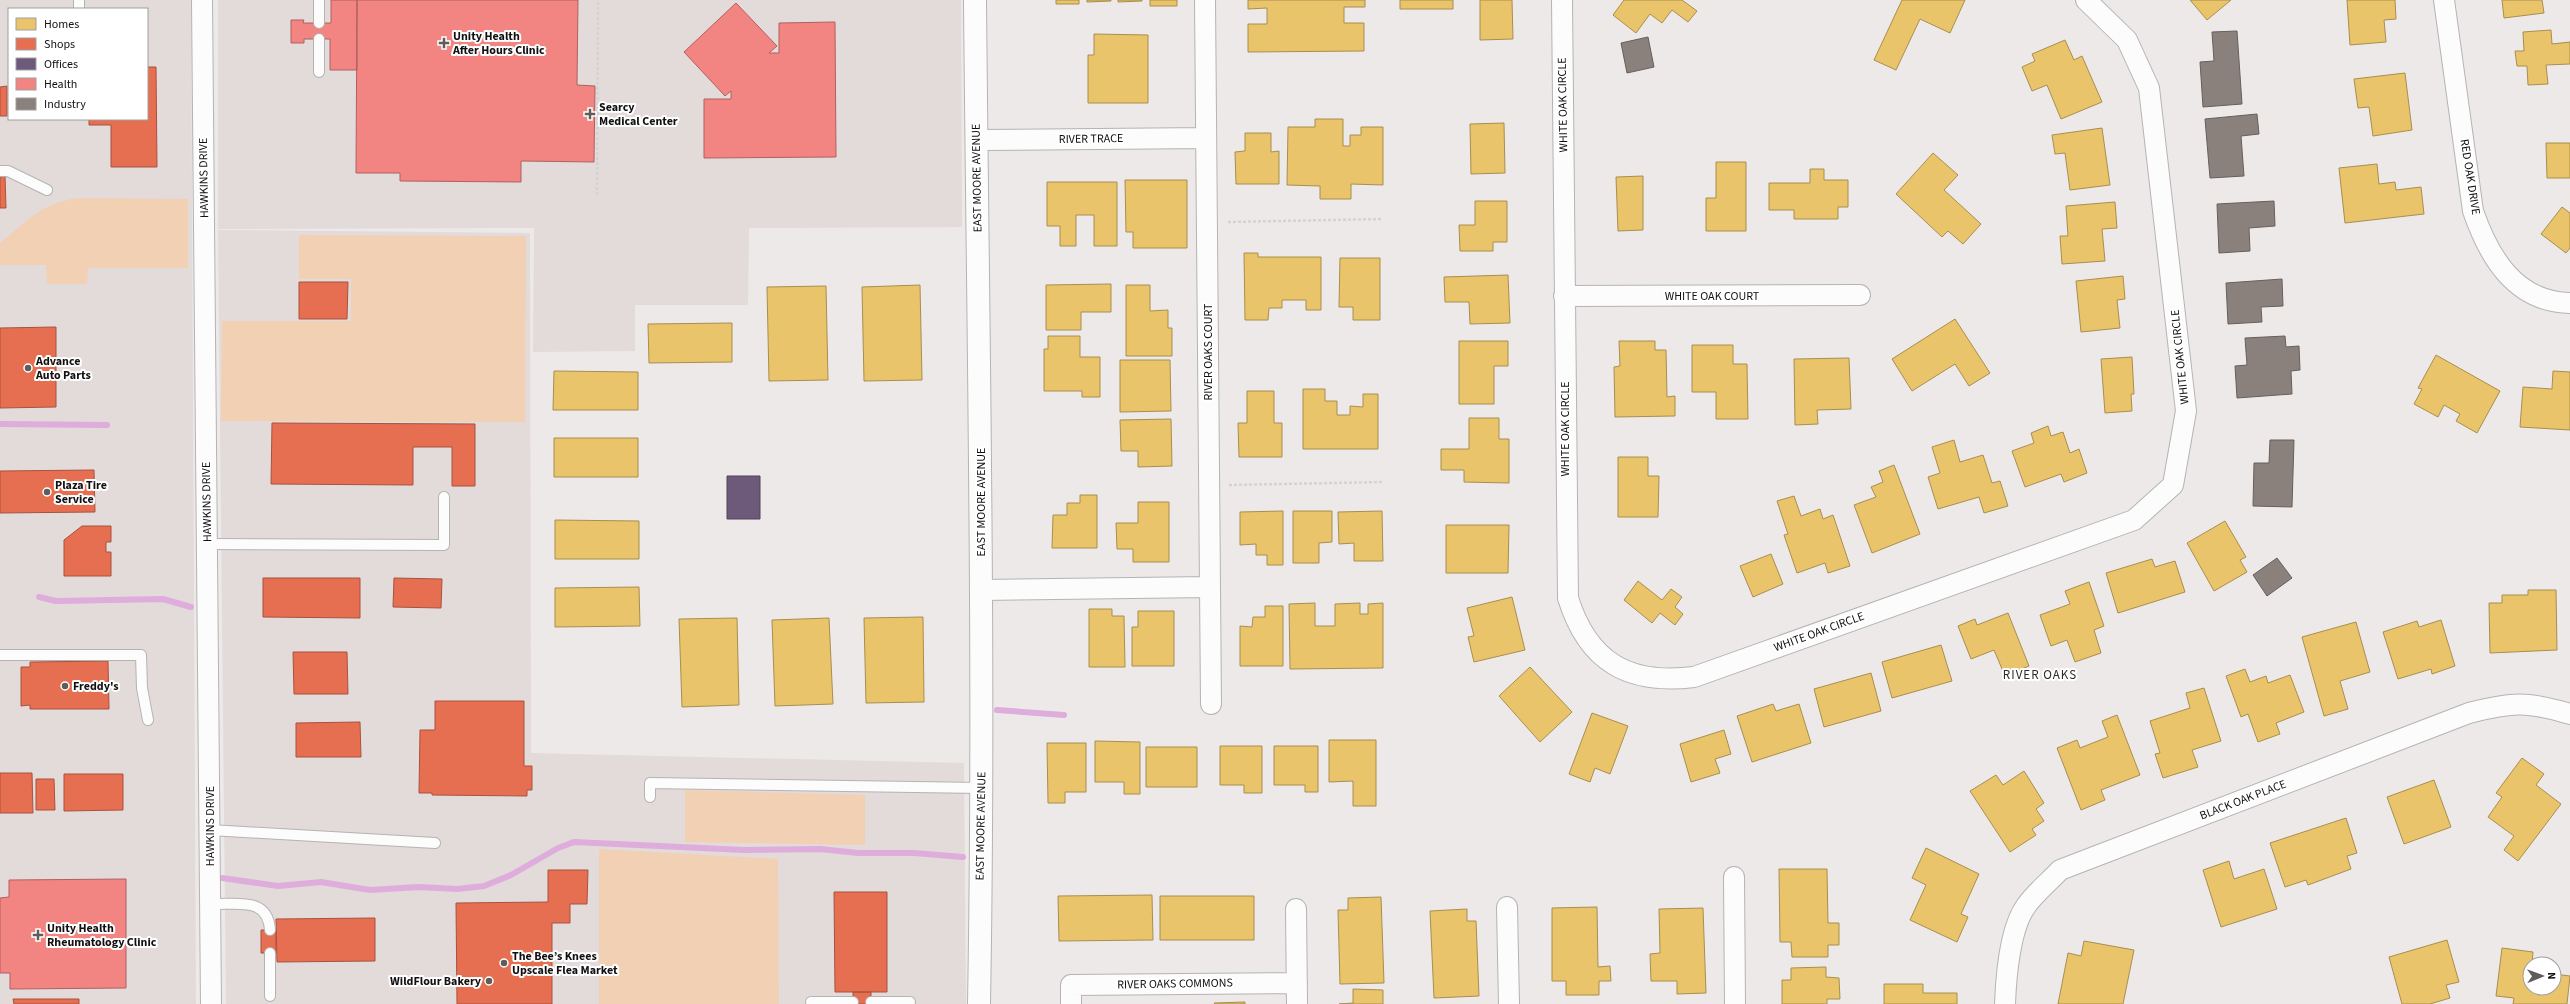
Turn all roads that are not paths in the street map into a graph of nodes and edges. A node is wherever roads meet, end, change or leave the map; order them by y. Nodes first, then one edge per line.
1 (202, 0) edge
2 (319, 0) edge
3 (975, 0) edge
4 (1205, 0) edge
5 (1562, 0) edge
6 (2086, 0) edge
7 (2444, 0) edge
8 (319, 23) dead end
9 (319, 39) dead end
10 (319, 72) dead end
11 (1206, 138) junction
12 (976, 140) junction
13 (0, 171) edge
14 (47, 190) dead end
15 (1860, 295) dead end
16 (1564, 296) junction
17 (2570, 303) edge
18 (444, 497) dead end
19 (208, 544) junction
20 (1210, 587) junction
21 (981, 590) junction
22 (0, 655) edge
23 (1211, 704) dead end
24 (2570, 714) edge
25 (148, 720) dead end
26 (982, 788) junction
27 (650, 797) dead end
28 (210, 830) junction
29 (435, 843) dead end
30 (1734, 877) dead end
31 (210, 904) junction
32 (1507, 908) dead end
33 (1296, 909) dead end
34 (270, 930) dead end
35 (270, 953) dead end
36 (1297, 983) junction
37 (270, 996) dead end
38 (810, 1002) dead end
39 (853, 1002) dead end
40 (872, 1002) dead end
41 (910, 1002) dead end
42 (211, 1004) edge
43 (979, 1004) edge
44 (1071, 1004) edge
45 (1298, 1004) edge
46 (1508, 1004) edge
47 (1735, 1004) edge
48 (2005, 1004) edge

1 - 19 street, HAWKINS DRIVE
2 - 8 lane
3 - 12 street, EAST MOORE AVENUE
4 - 11 street, RIVER OAKS COURT
5 - 16 street, WHITE OAK CIRCLE
6 - 16 street, WHITE OAK CIRCLE
7 - 17 street, RED OAK DRIVE
9 - 10 lane
11 - 12 street, RIVER TRACE
11 - 20 street, RIVER OAKS COURT
12 - 21 street, EAST MOORE AVENUE
13 - 14 lane
15 - 16 street, WHITE OAK COURT
18 - 19 lane
19 - 28 street, HAWKINS DRIVE
20 - 21 street
20 - 23 street, RIVER OAKS COURT
21 - 26 street, EAST MOORE AVENUE
22 - 25 lane
24 - 48 street, BLACK OAK PLACE
26 - 27 lane
26 - 43 street, EAST MOORE AVENUE
28 - 29 lane
28 - 31 street, HAWKINS DRIVE
30 - 47 street
31 - 34 lane
31 - 42 street, HAWKINS DRIVE
32 - 46 street
33 - 36 street
35 - 37 lane
36 - 44 street, RIVER OAKS COMMONS
36 - 45 street
38 - 39 lane
40 - 41 lane

